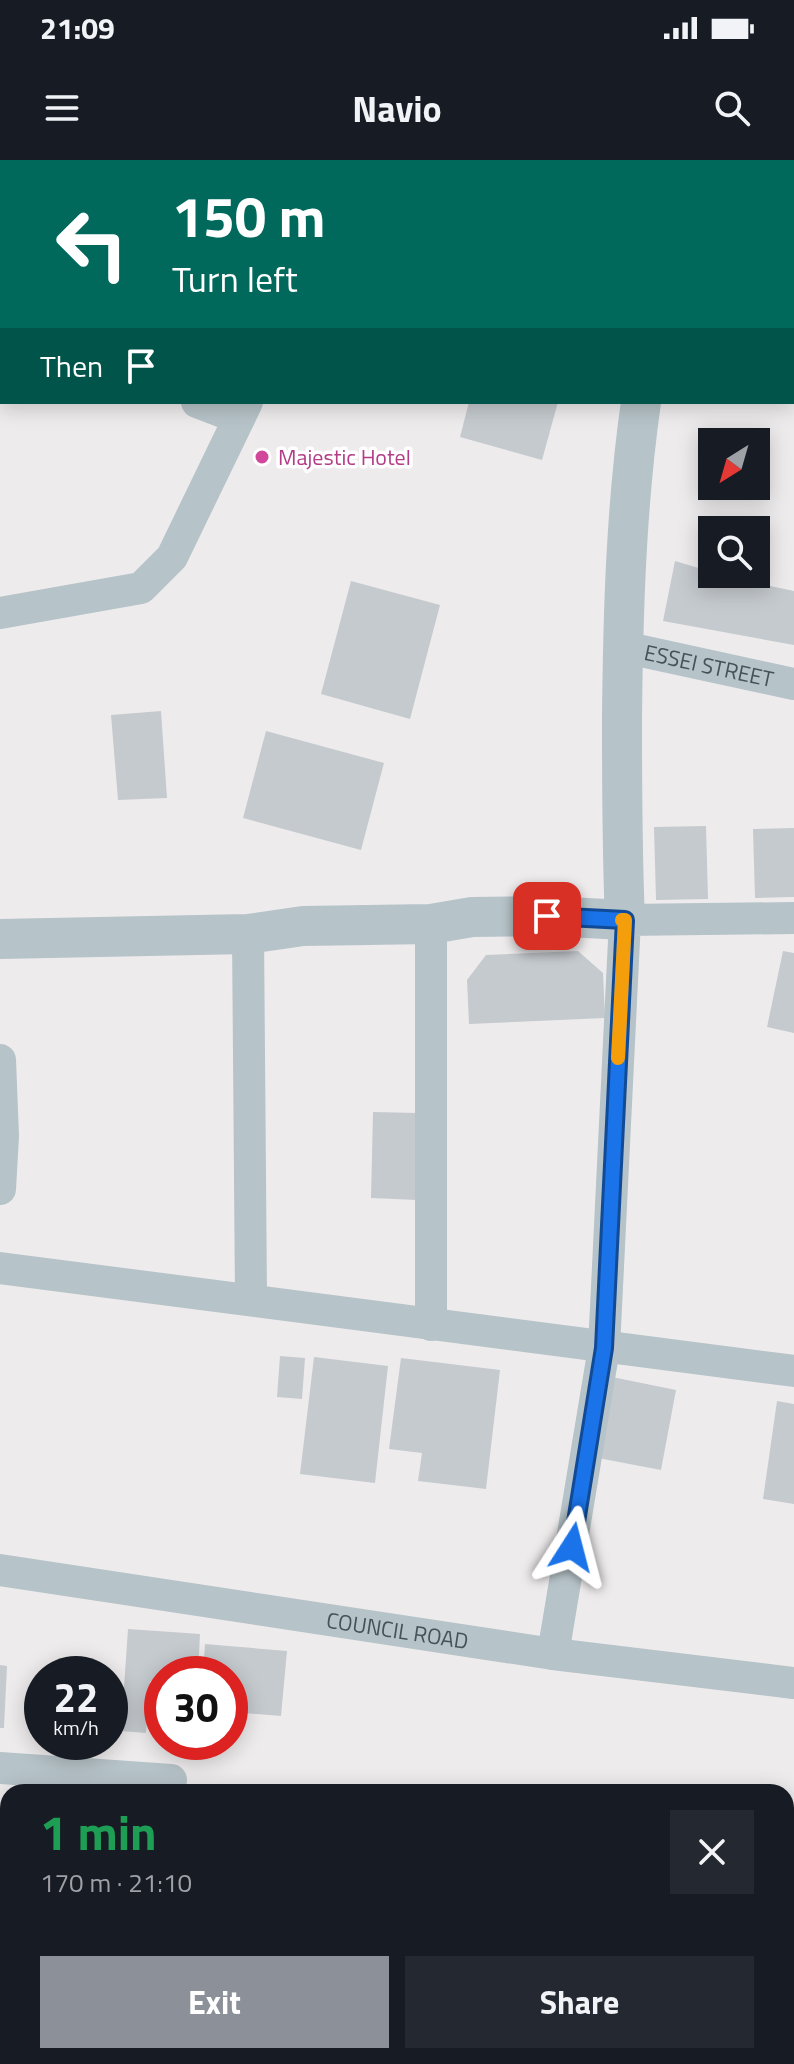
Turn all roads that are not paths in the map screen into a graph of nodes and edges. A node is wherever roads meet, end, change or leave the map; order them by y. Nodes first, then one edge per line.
1 (208, 404) edge
2 (641, 404) edge
3 (243, 410) edge
4 (0, 613) edge
5 (623, 647) junction
6 (794, 684) edge
7 (794, 918) edge
8 (625, 920) junction
9 (431, 924) junction
10 (248, 934) junction
11 (0, 939) edge
12 (0, 1060) edge
13 (0, 1189) edge
14 (0, 1268) edge
15 (251, 1299) junction
16 (431, 1325) junction
17 (604, 1348) junction
18 (794, 1371) edge
19 (0, 1570) edge
20 (553, 1654) junction
21 (794, 1683) edge
22 (0, 1768) edge
23 (171, 1780) dead end

1 - 3 street
2 - 5 street
3 - 4 street
5 - 6 street, ESSEI STREET
5 - 8 street
7 - 8 street
8 - 9 street
8 - 17 street
9 - 10 street
9 - 16 street
10 - 11 street
10 - 15 street
12 - 13 street
14 - 15 street
15 - 16 street
16 - 17 street
17 - 18 street
17 - 20 street
19 - 20 street, COUNCIL ROAD
20 - 21 street, COUNCIL ROAD
22 - 23 street

